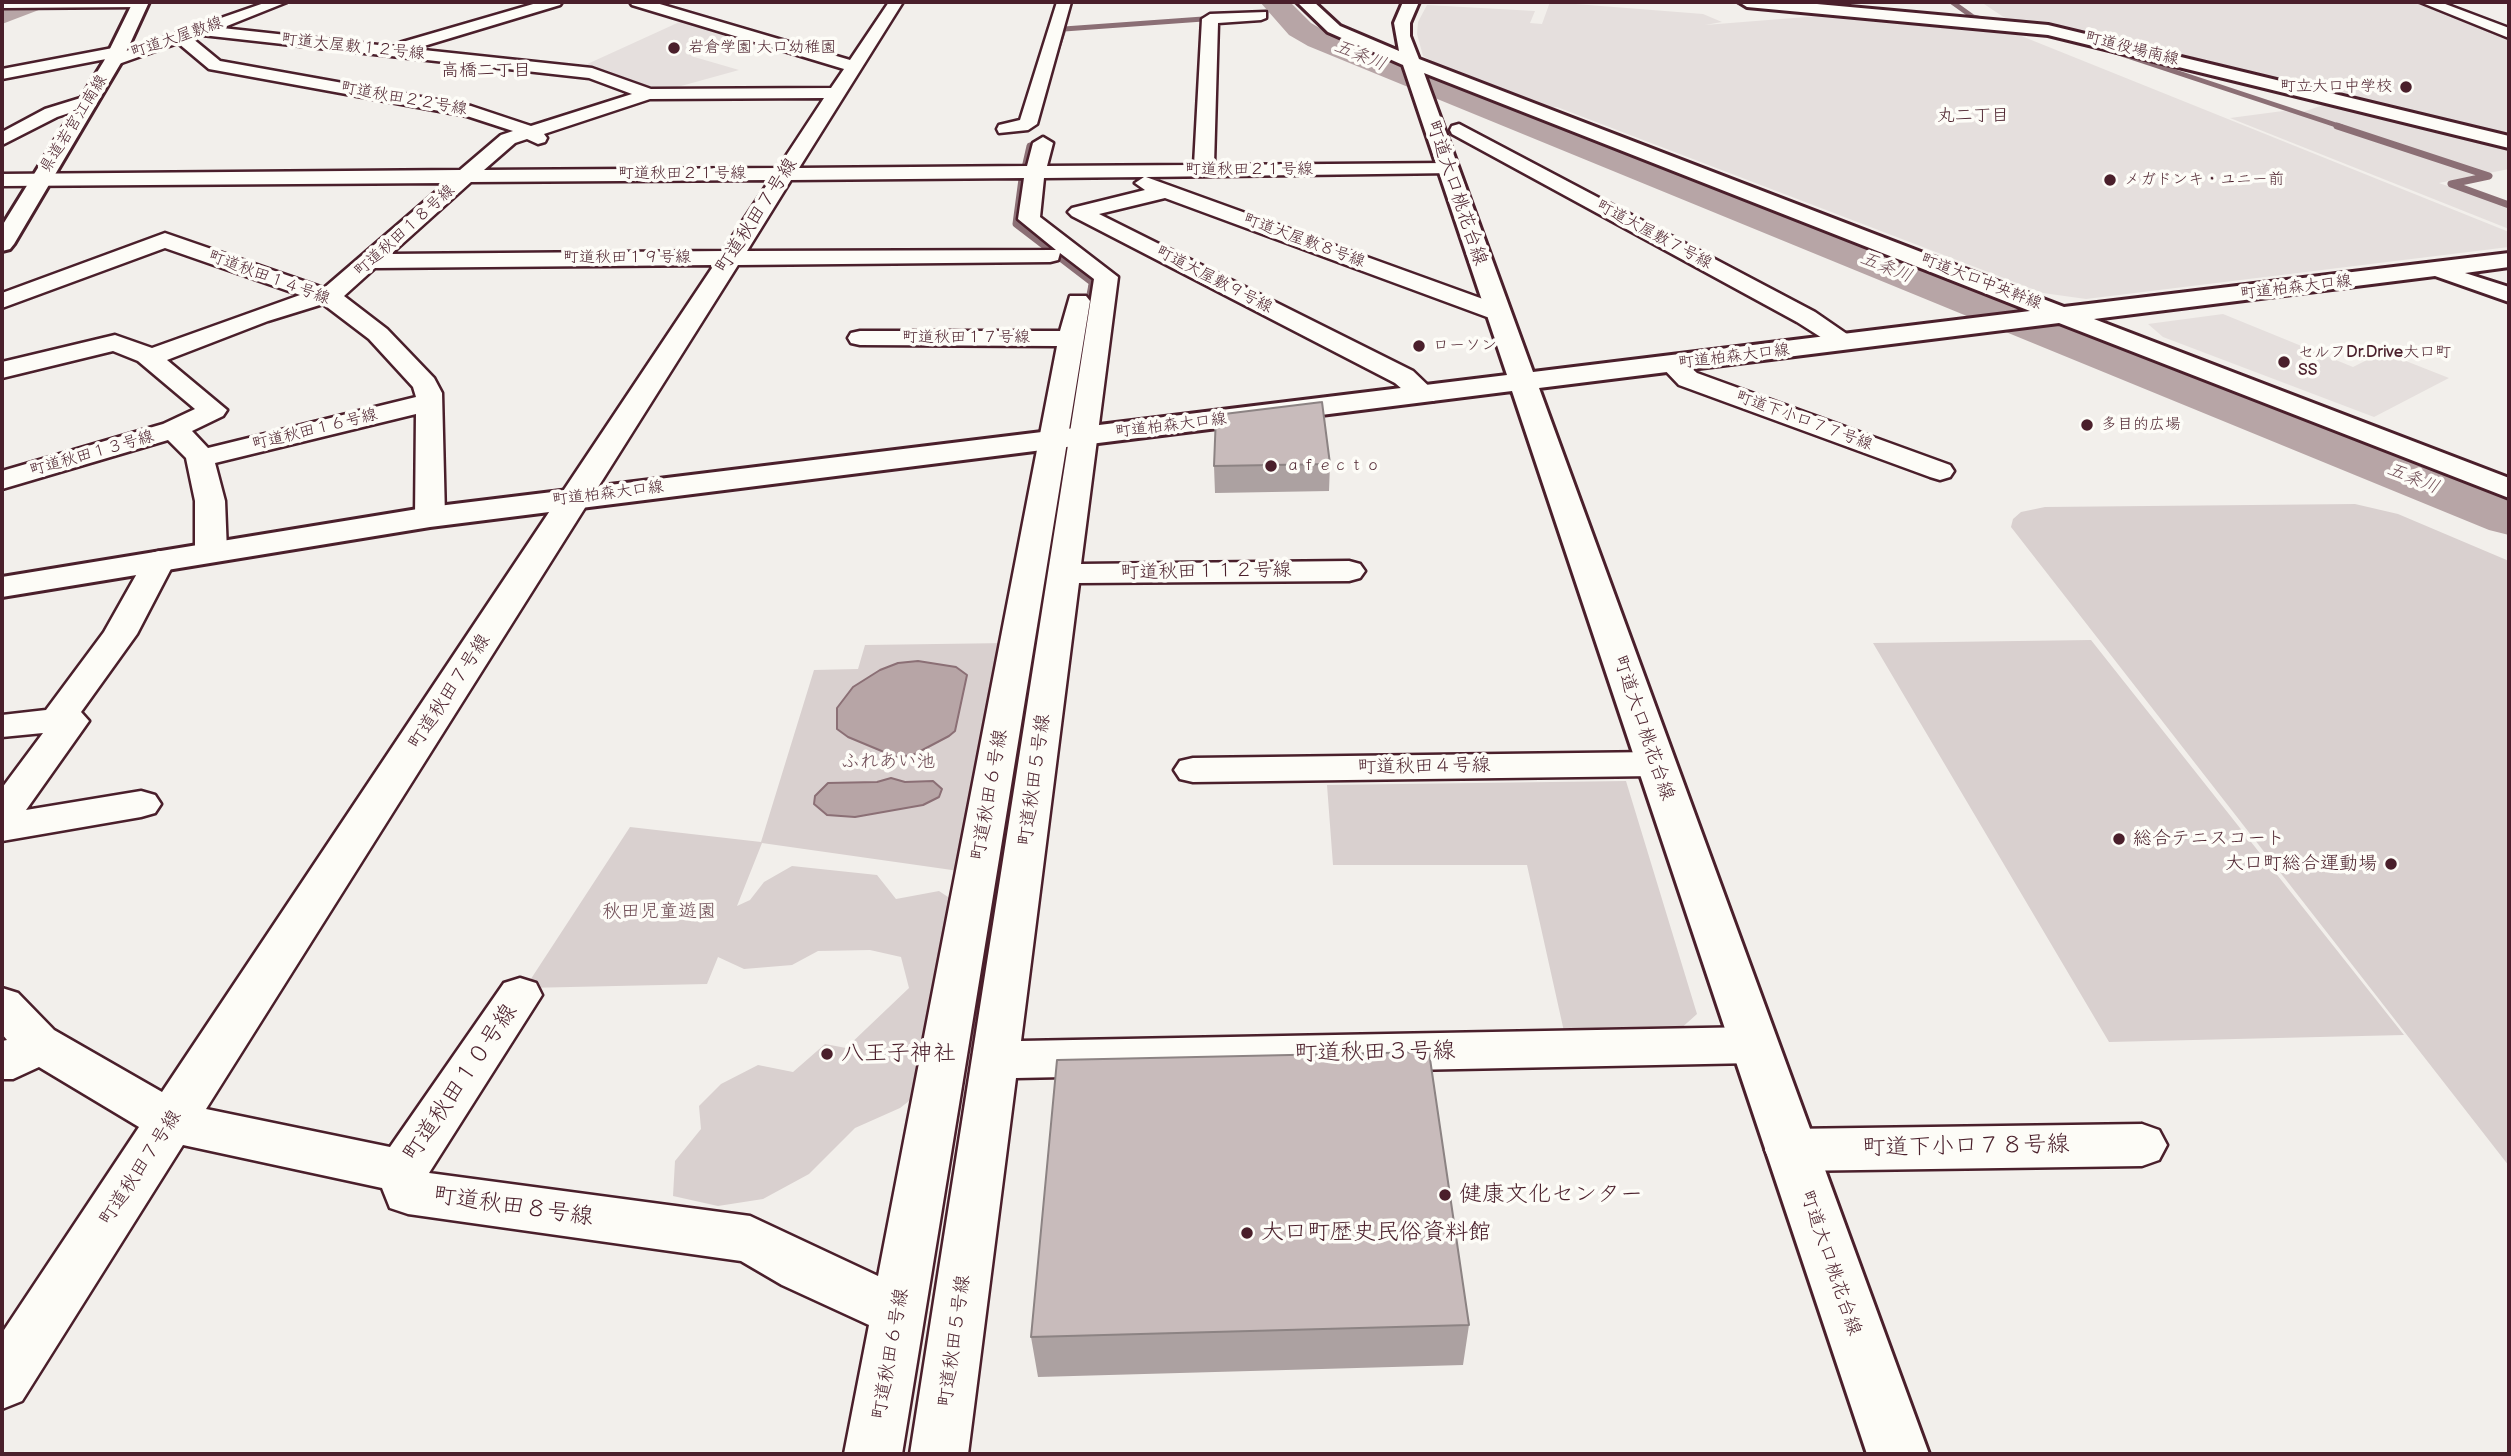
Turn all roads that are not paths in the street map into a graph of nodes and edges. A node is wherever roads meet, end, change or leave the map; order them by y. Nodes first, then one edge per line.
1 (141, 2) edge
2 (280, 2) edge
3 (555, 2) edge
4 (637, 2) edge
5 (896, 2) edge
6 (1064, 2) edge
7 (1305, 2) edge
8 (1411, 2) edge
9 (1746, 2) edge
10 (2427, 2) edge
11 (32, 3) edge
12 (2, 4) edge
13 (734, 8) dead end
14 (1975, 9) dead end
15 (2, 15) edge
16 (1261, 15) dead end
17 (714, 23) junction
18 (1996, 23) junction
19 (200, 30) junction
20 (2509, 33) edge
21 (180, 37) junction
22 (390, 51) junction
23 (116, 57) junction
24 (2, 74) edge
25 (1415, 74) junction
26 (845, 80) junction
27 (649, 94) junction
28 (88, 101) junction
29 (1006, 129) dead end
30 (1460, 130) dead end
31 (527, 132) junction
32 (2, 139) edge
33 (2509, 142) edge
34 (551, 145) dead end
35 (585, 158) dead end
36 (1031, 162) junction
37 (1447, 169) junction
38 (1204, 170) junction
39 (1113, 171) junction
40 (784, 174) junction
41 (625, 175) junction
42 (466, 176) junction
43 (2, 180) edge
44 (40, 180) junction
45 (1167, 191) junction
46 (2, 244) edge
47 (732, 255) junction
48 (1050, 255) junction
49 (375, 258) junction
50 (2509, 260) edge
51 (2434, 271) junction
52 (2509, 295) edge
53 (326, 296) junction
54 (2, 300) edge
55 (1496, 312) junction
56 (2069, 316) junction
57 (860, 338) dead end
58 (1071, 339) junction
59 (1847, 343) junction
60 (152, 357) junction
61 (1672, 364) junction
62 (2, 370) edge
63 (1521, 382) junction
64 (1425, 394) junction
65 (430, 402) junction
66 (173, 430) junction
67 (1068, 438) junction
68 (200, 458) junction
69 (1940, 471) dead end
70 (2, 480) edge
71 (2509, 489) edge
72 (576, 498) junction
73 (430, 517) junction
74 (211, 552) junction
75 (159, 561) junction
76 (1349, 571) dead end
77 (1063, 574) junction
78 (2, 587) edge
79 (57, 720) junction
80 (2, 726) edge
81 (1655, 764) junction
82 (1193, 770) dead end
83 (141, 804) dead end
84 (2, 815) edge
85 (2, 828) edge
86 (520, 995) dead end
87 (2, 1005) edge
88 (1754, 1045) junction
89 (20, 1051) edge
90 (996, 1060) junction
91 (171, 1122) junction
92 (2142, 1145) dead end
93 (1790, 1150) junction
94 (402, 1171) junction
95 (899, 1312) junction
96 (2, 1382) edge
97 (873, 1454) edge
98 (939, 1454) edge
99 (1898, 1454) edge

1 - 11 street
1 - 23 street, 県道若宮江南線
2 - 19 street, 町道大屋敷線
3 - 22 street
4 - 17 street
5 - 26 street, 町道秋田７号線
6 - 29 street
7 - 25 street, 町道大口中央幹線
8 - 25 street, 町道大口桃花台線
9 - 18 street, 町道役場南線
10 - 20 street
11 - 12 street
11 - 15 street
13 - 17 street
14 - 18 street
16 - 38 street
17 - 26 street
18 - 33 street, 町道役場南線
19 - 21 street, 町道大屋敷線
19 - 22 street, 町道大屋敷１２号線
21 - 23 street, 町道大屋敷線
21 - 31 street, 町道秋田２２号線
22 - 27 street, 町道大屋敷１２号線
23 - 24 street, 町道大屋敷線
23 - 28 street, 県道若宮江南線
25 - 37 street, 町道大口桃花台線
25 - 56 street, 町道大口中央幹線
26 - 27 street, 町道大屋敷１２号線
26 - 40 street, 町道秋田７号線
27 - 31 street, 町道秋田１８号線
28 - 32 street
28 - 44 street, 県道若宮江南線
30 - 59 street, 町道大屋敷７号線
31 - 34 street, 町道秋田２２号線
31 - 42 street, 町道秋田１８号線
35 - 41 street
36 - 39 street, 町道秋田２１号線
36 - 40 street, 町道秋田２１号線
36 - 48 street, 町道秋田６号線
36 - 67 street, 町道秋田５号線
37 - 38 street, 町道秋田２１号線
37 - 55 street, 町道大口桃花台線
38 - 39 street, 町道秋田２１号線
39 - 45 street, 町道大屋敷８号線
40 - 41 street, 町道秋田２１号線
40 - 47 street, 町道秋田７号線
41 - 42 street, 町道秋田２１号線
42 - 44 street, 町道秋田２１号線
42 - 49 street, 町道秋田１８号線
43 - 44 street, 町道秋田２１号線
44 - 46 street, 県道若宮江南線
45 - 55 street, 町道大屋敷８号線
45 - 64 street, 町道大屋敷９号線
47 - 48 street, 町道秋田１９号線
47 - 49 street, 町道秋田１９号線
47 - 72 street, 町道秋田７号線
48 - 58 street, 町道秋田６号線
49 - 53 street, 町道秋田１８号線
50 - 51 street, 町道柏森大口線
51 - 52 street
51 - 56 street, 町道柏森大口線
53 - 54 street, 町道秋田１４号線
53 - 60 street, 町道秋田１８号線
53 - 65 street, 町道秋田１４号線
55 - 63 street, 町道大口桃花台線
56 - 59 street, 町道柏森大口線
56 - 71 street, 町道大口中央幹線
57 - 58 street, 町道秋田１７号線
58 - 67 street, 町道秋田６号線
59 - 61 street, 町道柏森大口線
60 - 62 street
60 - 66 street
61 - 63 street, 町道柏森大口線
61 - 69 street, 町道下小口７７号線
63 - 64 street, 町道柏森大口線
63 - 81 street, 町道大口桃花台線
64 - 67 street, 町道柏森大口線
65 - 68 street, 町道秋田１６号線
65 - 73 street, 町道秋田１４号線
66 - 68 street, 町道秋田１３号線
66 - 70 street, 町道秋田１３号線
67 - 72 street, 町道柏森大口線
67 - 77 street, 町道秋田５号線
67 - 95 street, 町道秋田６号線
68 - 74 street, 町道秋田１３号線
72 - 73 street, 町道柏森大口線
72 - 91 street, 町道秋田７号線
73 - 74 street, 町道柏森大口線
74 - 75 street, 町道柏森大口線
75 - 78 street, 町道柏森大口線
75 - 79 street
76 - 77 street, 町道秋田１１２号線
77 - 90 street, 町道秋田５号線
79 - 80 street
79 - 84 street
81 - 82 street, 町道秋田４号線
81 - 88 street, 町道大口桃花台線
83 - 85 street
86 - 94 street, 町道秋田１０号線
87 - 89 street
88 - 90 street, 町道秋田３号線
88 - 93 street, 町道大口桃花台線
89 - 91 street
90 - 98 street, 町道秋田５号線
91 - 94 street
91 - 96 street, 町道秋田７号線
92 - 93 street, 町道下小口７８号線
93 - 99 street, 町道大口桃花台線
94 - 95 street, 町道秋田８号線
95 - 97 street, 町道秋田６号線

